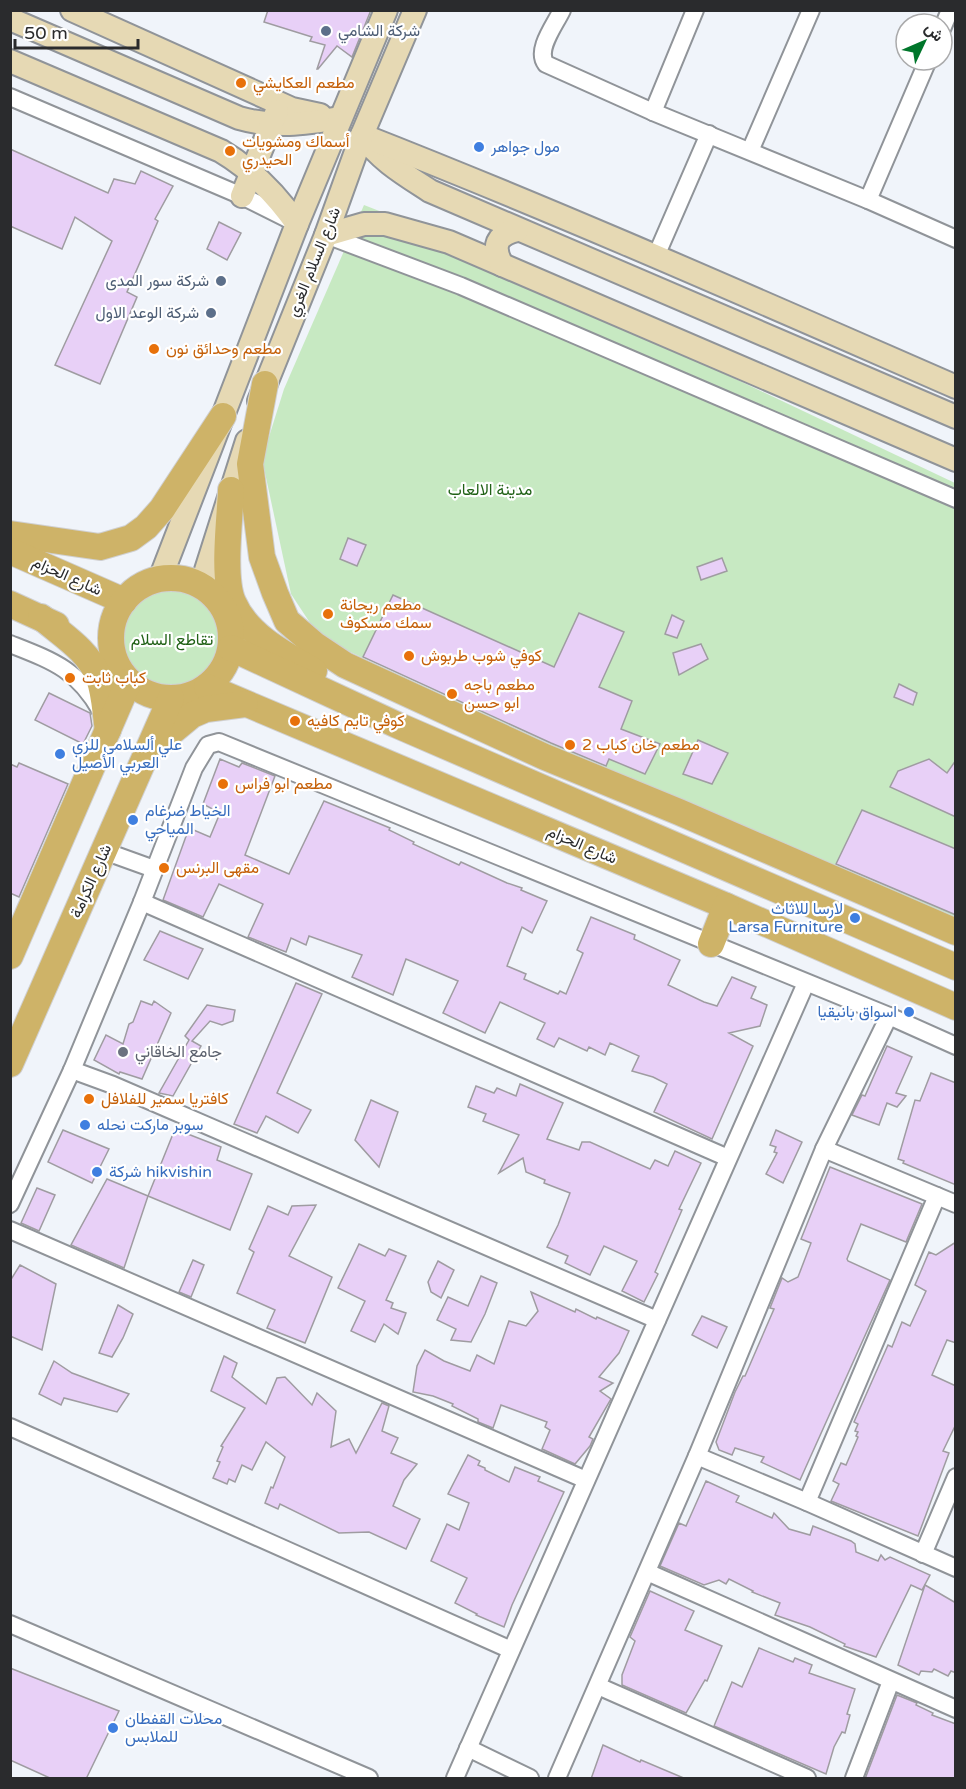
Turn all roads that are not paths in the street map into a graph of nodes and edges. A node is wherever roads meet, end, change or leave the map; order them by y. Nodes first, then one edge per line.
1 (72, 10) edge
2 (386, 10) edge
3 (415, 10) edge
4 (562, 10) edge
5 (695, 10) edge
6 (811, 10) edge
7 (10, 19) edge
8 (10, 61) edge
9 (923, 72) edge
10 (10, 97) edge
11 (653, 112) junction
12 (276, 115) junction
13 (340, 118) junction
14 (709, 134) junction
15 (362, 135) junction
16 (750, 151) junction
17 (252, 172) junction
18 (242, 196) junction
19 (868, 200) junction
20 (297, 224) junction
21 (518, 230) junction
22 (326, 236) junction
23 (956, 239) edge
24 (656, 256) junction
25 (502, 266) junction
26 (265, 384) junction
27 (956, 387) edge
28 (223, 416) junction
29 (956, 417) edge
30 (956, 460) edge
31 (231, 490) junction
32 (956, 499) edge
33 (10, 534) edge
34 (10, 551) edge
35 (160, 579) junction
36 (201, 586) junction
37 (124, 601) junction
38 (10, 604) edge
39 (41, 617) junction
40 (10, 644) edge
41 (231, 648) junction
42 (113, 654) junction
43 (129, 681) junction
44 (207, 687) junction
45 (171, 699) junction
46 (247, 704) junction
47 (397, 725) junction
48 (108, 727) junction
49 (147, 753) junction
50 (679, 812) junction
51 (104, 851) junction
52 (695, 853) junction
53 (154, 869) junction
54 (142, 902) junction
55 (726, 906) junction
56 (956, 932) edge
57 (711, 944) junction
58 (10, 956) edge
59 (956, 967) edge
60 (806, 983) junction
61 (956, 1007) edge
62 (889, 1016) junction
63 (956, 1046) edge
64 (10, 1064) edge
65 (72, 1070) junction
66 (824, 1149) junction
67 (729, 1158) junction
68 (938, 1196) junction
69 (10, 1204) edge
70 (956, 1204) edge
71 (10, 1230) edge
72 (657, 1320) junction
73 (10, 1427) edge
74 (698, 1456) junction
75 (956, 1477) edge
76 (586, 1480) junction
77 (807, 1502) junction
78 (923, 1554) junction
79 (956, 1568) edge
80 (647, 1572) junction
81 (10, 1624) edge
82 (511, 1650) junction
83 (891, 1681) junction
84 (598, 1686) junction
85 (956, 1709) edge
86 (468, 1748) junction
87 (369, 1779) edge
88 (455, 1779) edge
89 (530, 1779) edge
90 (557, 1779) edge
91 (807, 1779) edge
92 (854, 1779) edge

1 - 12 street
2 - 13 street, شارع السلام الغري
3 - 15 street, شارع السلام الغري
4 - 11 street
5 - 11 street
6 - 16 street
7 - 12 street
8 - 17 street
9 - 19 street
10 - 18 street
11 - 14 street
12 - 13 street
12 - 17 street
13 - 20 street, شارع السلام الغري
14 - 16 street
14 - 24 street
15 - 21 street
15 - 22 street, شارع السلام الغري
15 - 24 street
16 - 19 street
17 - 18 street
17 - 20 street
18 - 20 street
19 - 23 street
20 - 28 street, شارع السلام الغري
21 - 25 street
21 - 29 street
22 - 25 street
22 - 26 street, شارع السلام الغري
22 - 32 street
24 - 27 street
25 - 30 street
26 - 31 street, شارع السلام الغري
26 - 50 main road
28 - 33 main road
28 - 35 street, شارع السلام الغري
31 - 36 street, شارع السلام الغري
31 - 47 main road
34 - 37 main road, شارع الحزام
35 - 36 main road
35 - 37 main road
36 - 41 main road
37 - 42 main road
38 - 39 main road
39 - 42 main road
39 - 48 main road
40 - 48 street
41 - 44 main road
41 - 47 main road
42 - 43 main road
43 - 45 main road
43 - 48 main road
44 - 45 main road
44 - 46 main road, شارع الحزام
45 - 49 main road, شارع الكرامة
46 - 49 main road
46 - 55 main road, شارع الحزام
47 - 52 main road
48 - 58 main road
49 - 51 main road, شارع الكرامة
50 - 52 main road
50 - 56 main road
51 - 53 street
51 - 64 main road, شارع الكرامة
52 - 59 main road
53 - 54 street
53 - 57 street
54 - 65 street
54 - 67 street
55 - 57 main road
55 - 61 main road, شارع الحزام
57 - 60 street
60 - 62 street
60 - 67 street
62 - 63 street
62 - 66 street
65 - 69 street
65 - 72 street
66 - 68 street
66 - 74 street
67 - 72 street
68 - 70 street
68 - 77 street
71 - 76 street
72 - 76 street
73 - 82 street
74 - 77 street
74 - 80 street
75 - 78 street
76 - 82 street
77 - 78 street
78 - 79 street
80 - 83 street
80 - 84 street
81 - 87 street
82 - 86 street
83 - 85 street
83 - 92 street
84 - 90 street
84 - 91 street
86 - 88 street
86 - 89 street

